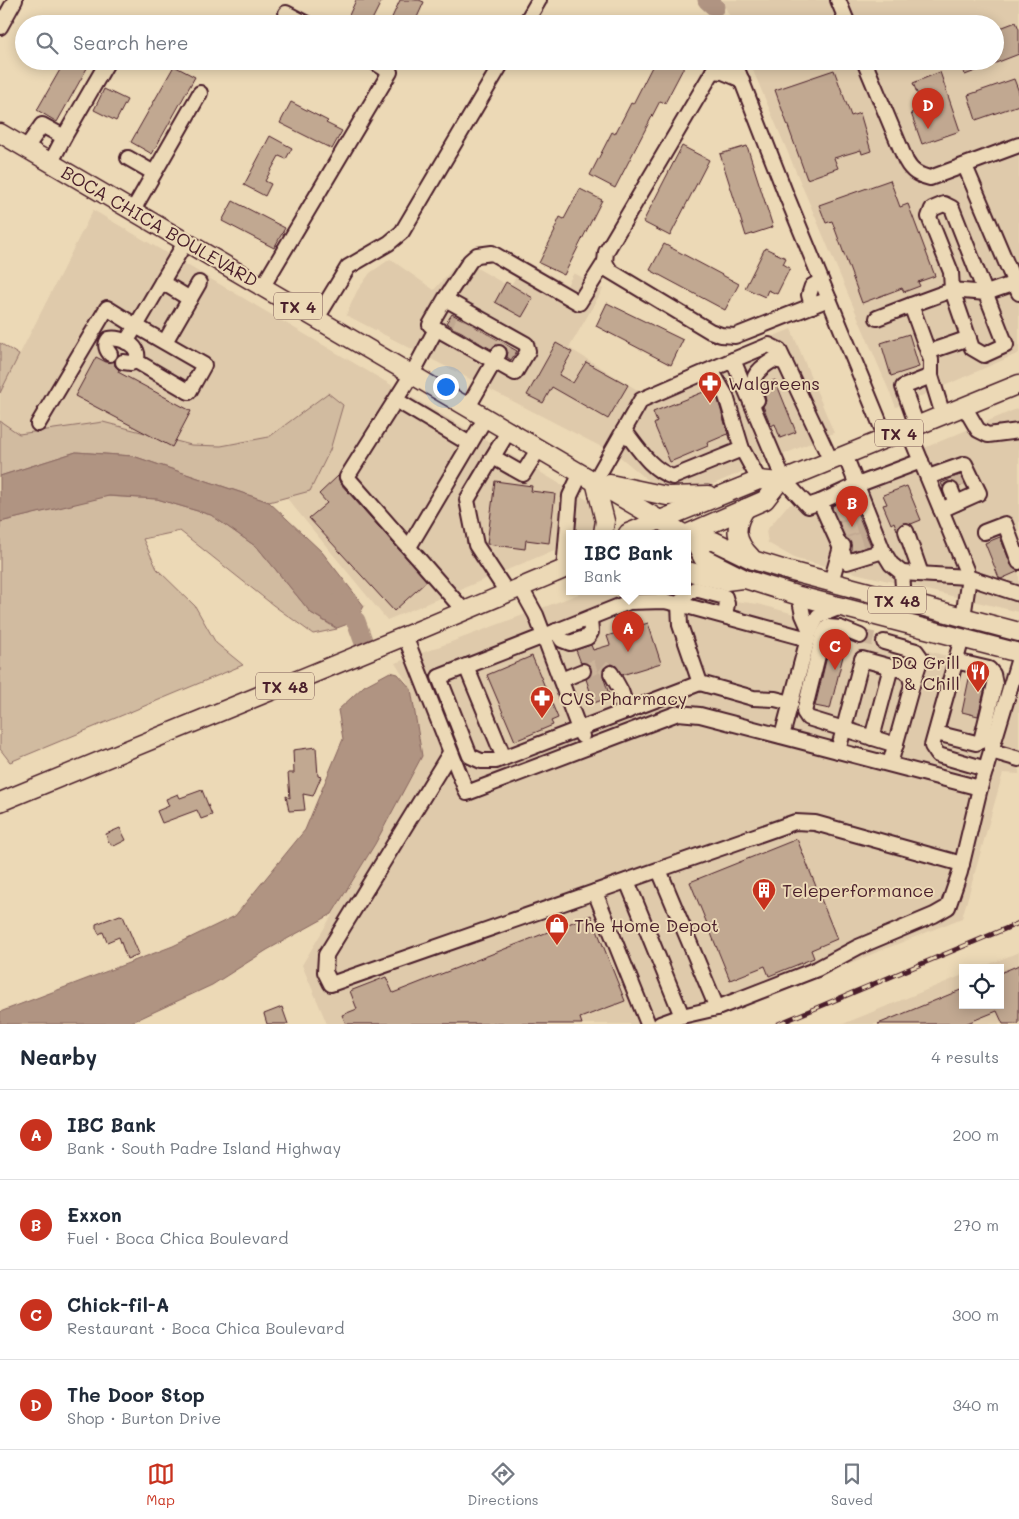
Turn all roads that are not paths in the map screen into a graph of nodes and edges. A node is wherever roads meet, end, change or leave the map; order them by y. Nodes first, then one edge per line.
1 (15, 0) edge
2 (539, 0) edge
3 (838, 0) edge
4 (286, 13) dead end
5 (290, 15) edge
6 (530, 15) edge
7 (844, 15) edge
8 (0, 27) edge
9 (103, 70) edge
10 (387, 70) edge
11 (498, 70) edge
12 (714, 70) edge
13 (721, 70) edge
14 (738, 70) edge
15 (868, 70) edge
16 (742, 80) junction
17 (200, 93) dead end
18 (0, 133) edge
19 (64, 137) junction
20 (1019, 145) edge
21 (26, 148) junction
22 (128, 158) dead end
23 (51, 162) junction
24 (965, 166) junction
25 (154, 173) junction
26 (133, 210) junction
27 (186, 241) junction
28 (605, 262) junction
29 (822, 281) junction
30 (162, 282) junction
31 (199, 284) dead end
32 (263, 286) junction
33 (1017, 288) edge
34 (952, 290) junction
35 (986, 293) junction
36 (190, 299) junction
37 (445, 299) junction
38 (829, 299) junction
39 (911, 305) junction
40 (812, 306) junction
41 (317, 318) junction
42 (877, 318) dead end
43 (136, 326) junction
44 (436, 329) junction
45 (91, 336) junction
46 (482, 337) junction
47 (969, 338) junction
48 (126, 342) junction
49 (165, 342) junction
50 (928, 352) junction
51 (733, 360) junction
52 (779, 361) junction
53 (711, 370) junction
54 (412, 374) junction
55 (930, 376) junction
56 (1019, 384) edge
57 (396, 400) junction
58 (964, 406) junction
59 (468, 407) junction
60 (943, 415) junction
61 (486, 418) junction
62 (38, 424) dead end
63 (912, 428) junction
64 (508, 430) junction
65 (624, 430) junction
66 (1018, 434) edge
67 (766, 438) junction
68 (886, 438) junction
69 (470, 444) junction
70 (539, 448) junction
71 (742, 449) junction
72 (493, 456) junction
73 (838, 458) junction
74 (921, 461) junction
75 (588, 477) junction
76 (928, 477) junction
77 (759, 480) junction
78 (782, 481) junction
79 (857, 486) junction
80 (723, 494) junction
81 (820, 502) junction
82 (746, 508) junction
83 (941, 510) junction
84 (661, 520) junction
85 (569, 530) edge
86 (604, 530) edge
87 (636, 530) edge
88 (677, 530) edge
89 (906, 531) dead end
90 (984, 532) dead end
91 (691, 534) edge
92 (691, 537) edge
93 (691, 542) edge
94 (844, 546) junction
95 (409, 547) junction
96 (883, 551) junction
97 (753, 560) junction
98 (1019, 562) edge
99 (566, 569) edge
100 (691, 572) edge
101 (902, 573) junction
102 (921, 574) junction
103 (967, 577) junction
104 (745, 578) junction
105 (831, 582) junction
106 (514, 591) junction
107 (1019, 594) edge
108 (799, 596) junction
109 (900, 600) junction
110 (680, 604) junction
111 (841, 607) junction
112 (465, 612) junction
113 (963, 617) junction
114 (1019, 632) edge
115 (550, 633) junction
116 (809, 635) junction
117 (405, 636) junction
118 (860, 636) tunnel mouth
119 (962, 638) junction
120 (884, 642) tunnel mouth
121 (1019, 653) edge
122 (1019, 658) edge
123 (955, 661) junction
124 (466, 666) junction
125 (891, 667) junction
126 (583, 671) tunnel mouth
127 (611, 673) dead end
128 (561, 680) junction
129 (700, 683) junction
130 (912, 685) junction
131 (447, 696) junction
132 (431, 702) junction
133 (791, 703) junction
134 (644, 705) junction
135 (628, 711) junction
136 (650, 723) junction
137 (580, 729) junction
138 (844, 729) junction
139 (936, 732) junction
140 (782, 736) junction
141 (872, 738) junction
142 (896, 745) junction
143 (586, 748) junction
144 (838, 751) junction
145 (991, 751) junction
146 (470, 756) junction
147 (452, 758) junction
148 (504, 758) junction
149 (1019, 759) edge
150 (890, 764) junction
151 (986, 769) junction
152 (980, 788) junction
153 (0, 802) edge
154 (962, 864) junction
155 (659, 870) junction
156 (627, 881) junction
157 (595, 892) junction
158 (717, 1008) junction
159 (682, 1016) junction
160 (648, 1024) edge
161 (660, 1024) edge

1 - 8 street
2 - 6 street
3 - 7 street
4 - 5 street
9 - 19 street
10 - 32 street
11 - 41 street
12 - 28 street
13 - 16 street
14 - 16 street
15 - 24 street
16 - 29 street
17 - 25 street
18 - 21 main road, BOCA CHICA BOULEVARD / TX 4
19 - 21 street
19 - 23 street
20 - 24 street
21 - 23 main road, BOCA CHICA BOULEVARD / TX 4
22 - 25 street
23 - 26 main road, BOCA CHICA BOULEVARD / TX 4
24 - 33 street
25 - 26 street
26 - 27 main road, BOCA CHICA BOULEVARD / TX 4
27 - 30 street
27 - 32 main road, BOCA CHICA BOULEVARD / TX 4
28 - 37 street
28 - 40 street
29 - 38 street
29 - 40 street
30 - 36 street
30 - 43 street
31 - 36 street
32 - 41 main road, BOCA CHICA BOULEVARD / TX 4
33 - 35 street
34 - 35 street
34 - 35 street
34 - 39 street
34 - 47 street
35 - 47 street
36 - 49 street
37 - 44 street
37 - 46 street
38 - 40 street
38 - 68 street
39 - 42 street
39 - 50 street
41 - 54 main road, BOCA CHICA BOULEVARD / TX 4
43 - 45 street
43 - 48 street
43 - 49 street
44 - 46 street
44 - 54 street
45 - 48 street
45 - 62 street
46 - 59 street
47 - 50 street
48 - 49 street
50 - 55 street
51 - 52 street
51 - 53 street
51 - 67 street
52 - 67 street
52 - 73 street
53 - 65 street
53 - 71 street
54 - 57 street
54 - 59 main road, BOCA CHICA BOULEVARD / TX 4
55 - 60 street
55 - 63 street
56 - 58 main road, TX 4
57 - 69 street
57 - 95 street
58 - 60 main road, TX 4
58 - 66 street
59 - 61 main road, BOCA CHICA BOULEVARD / TX 4
60 - 63 main road, TX 4
61 - 64 main road, BOCA CHICA BOULEVARD / TX 4
61 - 69 street
63 - 68 main road, TX 4
63 - 74 street
64 - 70 main road, BOCA CHICA BOULEVARD / TX 4
64 - 72 street
65 - 71 street
65 - 75 street
67 - 78 street
68 - 73 main road, TX 4
69 - 95 street
70 - 72 street
70 - 75 main road, BOCA CHICA BOULEVARD / TX 4
71 - 77 street
72 - 106 street
73 - 78 main road, TX 4
73 - 79 street
74 - 76 street
74 - 79 street
75 - 80 main road, TX 4
75 - 84 main road, BOCA CHICA BOULEVARD / TX 4
75 - 85 street
75 - 86 main road
76 - 83 street
76 - 83 street
77 - 78 main road, TX 4
77 - 80 main road, TX 4
78 - 81 street
78 - 82 main road, TX 4
79 - 81 street
79 - 96 street
80 - 84 main road
81 - 94 street
82 - 91 main road, TX 4
82 - 97 main road
83 - 103 street
84 - 87 main road
84 - 88 main road, BOCA CHICA BOULEVARD / TX 4
89 - 102 street
90 - 98 street
92 - 97 main road, BOCA CHICA BOULEVARD / TX 48
93 - 104 main road, BOCA CHICA BOULEVARD / TX 48
94 - 96 street
94 - 105 street
95 - 112 street
96 - 101 street
97 - 105 main road, BOCA CHICA BOULEVARD / TX 48
99 - 106 main road, TX 48
100 - 104 main road, TX 48
101 - 102 street
101 - 109 street
102 - 103 street
103 - 107 street
103 - 113 street
104 - 108 main road, BOCA CHICA BOULEVARD / TX 48
105 - 109 main road, BOCA CHICA BOULEVARD / TX 48
106 - 112 main road, TX 48
106 - 115 street
108 - 111 main road, BOCA CHICA BOULEVARD / TX 48
108 - 116 street
109 - 113 main road, BOCA CHICA BOULEVARD / TX 48
110 - 115 street
110 - 116 street
110 - 129 street
111 - 116 street
111 - 119 main road, BOCA CHICA BOULEVARD / TX 48
112 - 117 main road, TX 48
113 - 114 main road, BOCA CHICA BOULEVARD / TX 48
115 - 124 street
115 - 128 street
116 - 133 street
117 - 132 street
117 - 153 main road, TX 48
118 - 138 street
119 - 121 main road, BOCA CHICA BOULEVARD / TX 48
119 - 123 street
120 - 130 street
122 - 145 street
123 - 139 street
123 - 139 street
124 - 131 street
124 - 148 street
125 - 130 street
125 - 138 street
125 - 141 street
126 - 128 street
127 - 135 street
128 - 137 street
129 - 133 street
129 - 134 street
130 - 142 street
131 - 132 street
131 - 146 street
132 - 147 street
133 - 140 street
134 - 135 street
134 - 136 street
135 - 137 street
136 - 140 street
136 - 143 street
137 - 143 street
137 - 148 street
138 - 141 street
138 - 144 street
139 - 151 street
140 - 144 street
141 - 142 street
142 - 150 street
143 - 147 street
144 - 150 street
145 - 149 street
145 - 151 street
146 - 147 street
146 - 148 street
147 - 157 street
150 - 152 street
151 - 152 street
152 - 154 street
154 - 155 street
154 - 158 street
155 - 156 street
155 - 158 street
156 - 157 street
156 - 159 street
157 - 160 street
158 - 159 street
159 - 161 street

